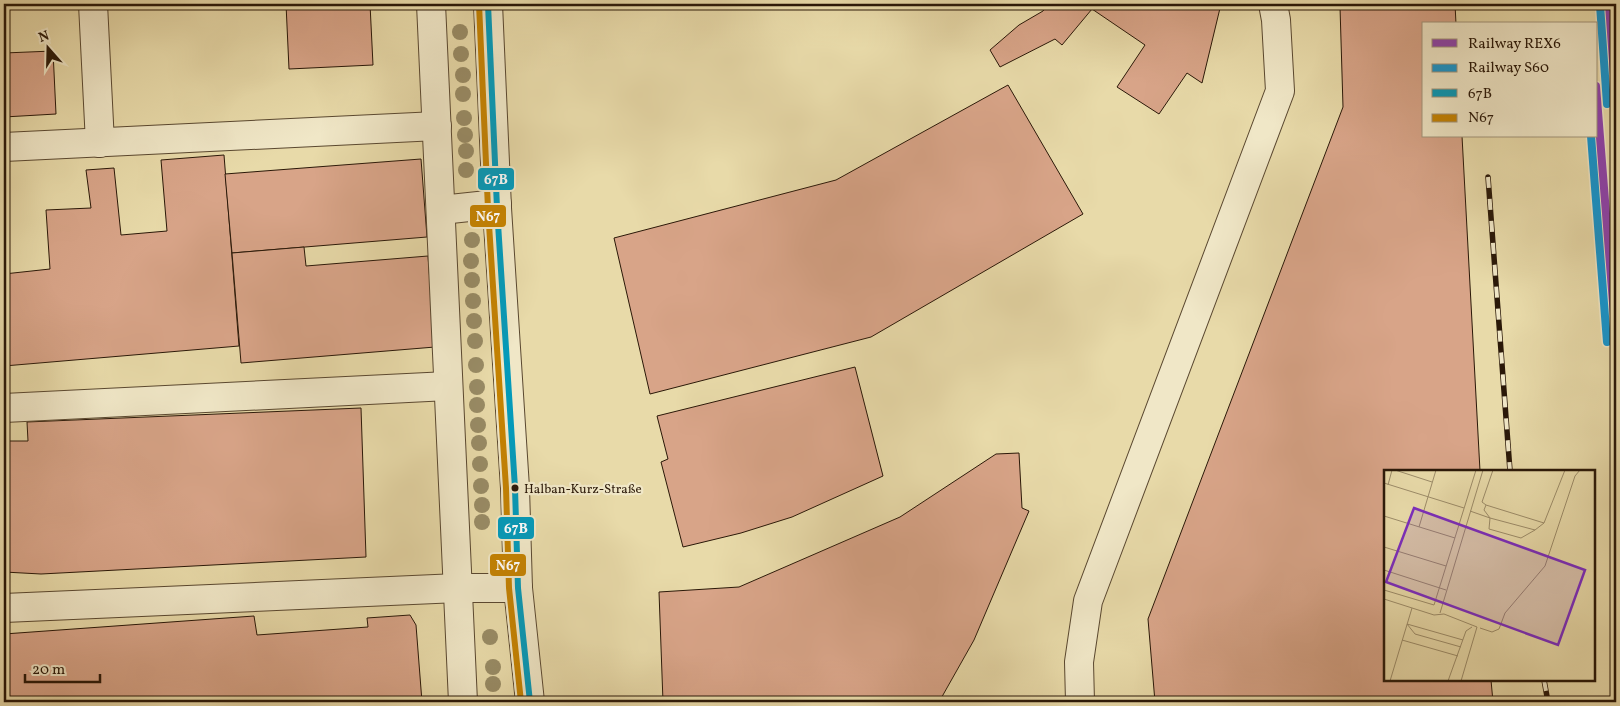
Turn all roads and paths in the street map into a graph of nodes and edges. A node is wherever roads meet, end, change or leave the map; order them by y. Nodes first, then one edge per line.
1 (93, 4) edge
2 (431, 4) edge
3 (488, 4) edge
4 (1273, 4) edge
5 (437, 126) junction
6 (100, 143) junction
7 (4, 147) edge
8 (440, 199) junction
9 (497, 204) junction
10 (448, 386) junction
11 (4, 408) edge
12 (458, 588) junction
13 (518, 588) junction
14 (4, 608) edge
15 (463, 702) edge
16 (530, 702) edge
17 (1080, 702) edge

1 - 6 street
2 - 5 street
3 - 9 street
4 - 17 street
5 - 6 street
5 - 8 street
6 - 7 street
8 - 9 street
8 - 10 street
9 - 13 street
10 - 11 street
10 - 12 street
12 - 13 street
12 - 14 street
12 - 15 street
13 - 16 street

